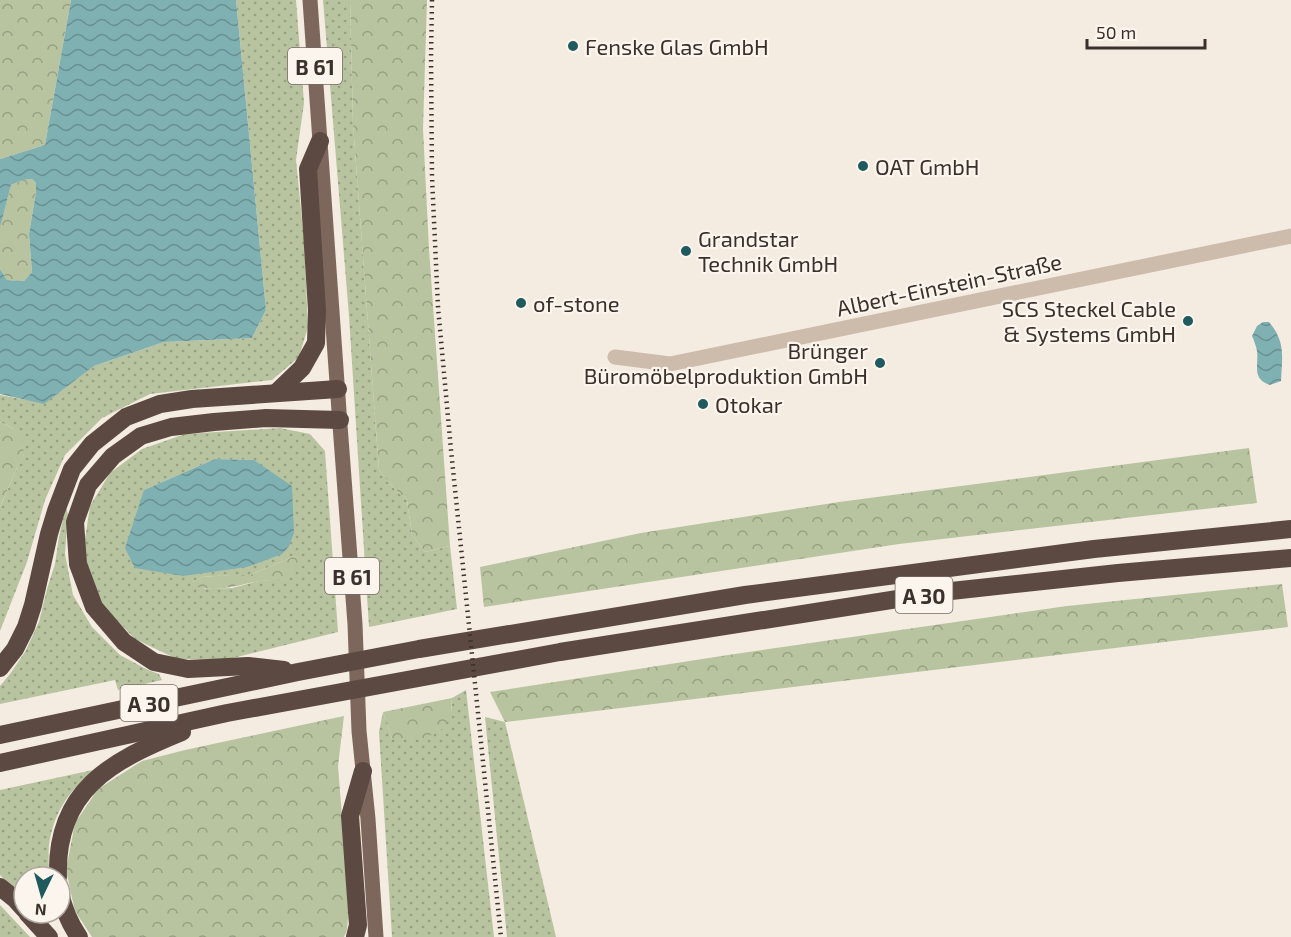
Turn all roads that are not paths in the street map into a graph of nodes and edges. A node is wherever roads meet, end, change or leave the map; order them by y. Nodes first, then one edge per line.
1 (310, 0) edge
2 (320, 141) junction
3 (1291, 236) edge
4 (615, 357) dead end
5 (338, 389) junction
6 (277, 392) junction
7 (340, 420) junction
8 (1291, 529) edge
9 (1291, 558) edge
10 (0, 668) edge
11 (298, 672) junction
12 (227, 713) junction
13 (0, 735) edge
14 (0, 763) edge
15 (363, 771) junction
16 (57, 865) edge
17 (0, 887) edge
18 (12, 897) edge
19 (38, 925) edge
20 (50, 937) edge
21 (355, 937) edge
22 (376, 937) edge

1 - 2 main road, B 61
2 - 5 main road, B 61
2 - 6 highway
3 - 4 street, Albert-Einstein-Straße
5 - 6 highway
5 - 7 main road, B 61
6 - 10 highway
7 - 11 highway
7 - 15 main road, B 61
8 - 11 highway, A 30
9 - 12 highway, A 30
11 - 13 highway, A 30
12 - 14 highway, A 30
12 - 16 highway
15 - 21 highway
15 - 22 main road, B 61
17 - 18 highway
19 - 20 highway

